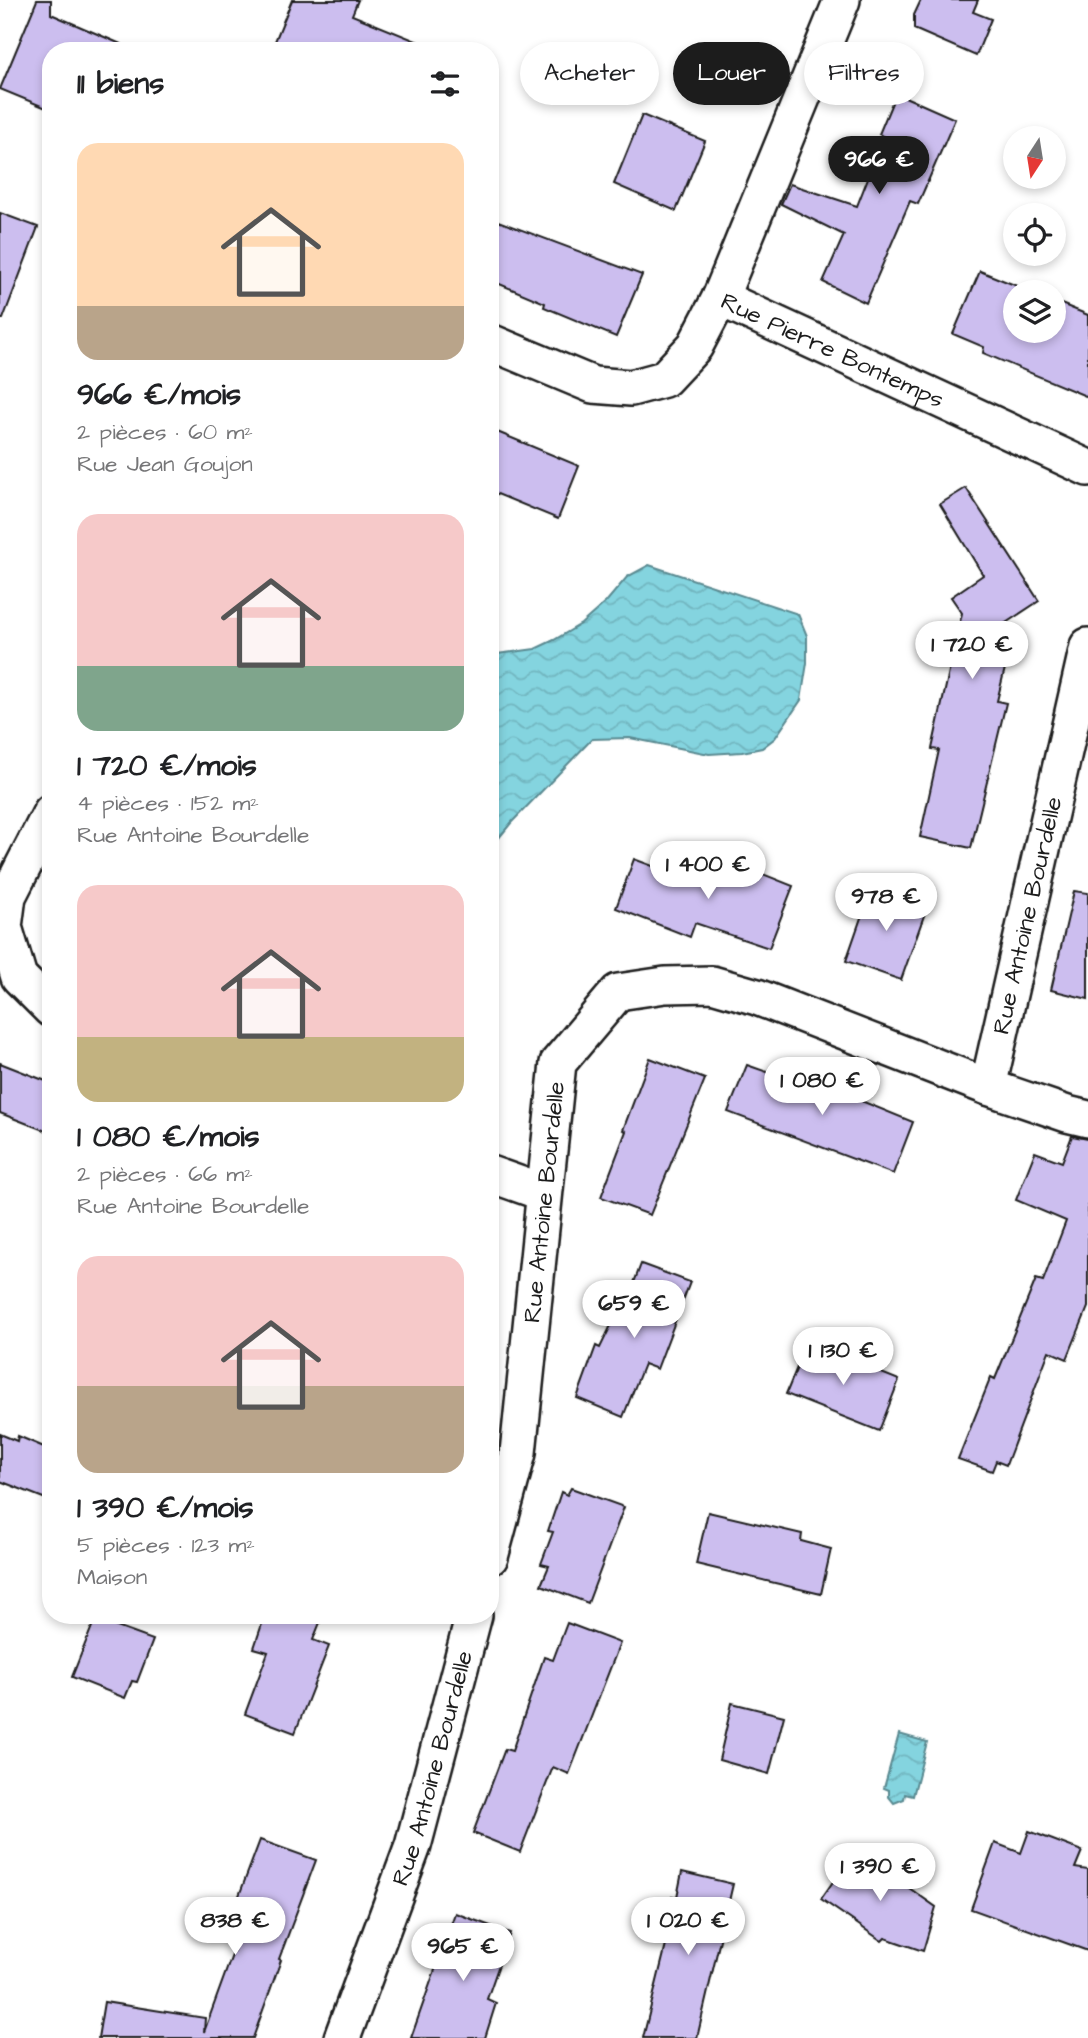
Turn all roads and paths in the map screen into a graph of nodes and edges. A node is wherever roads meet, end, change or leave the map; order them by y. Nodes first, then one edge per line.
1 (842, 0) edge
2 (720, 298) junction
3 (499, 346) edge
4 (1088, 468) edge
5 (1088, 646) edge
6 (42, 830) edge
7 (42, 1000) edge
8 (988, 1087) junction
9 (1088, 1119) edge
10 (499, 1177) edge
11 (544, 1193) junction
12 (499, 1524) edge
13 (472, 1624) edge
14 (342, 2038) edge

1 - 2 street
2 - 3 street, Rue Pierre Bontemps
2 - 4 street, Rue Pierre Bontemps
5 - 8 street, Rue Antoine Bourdelle
6 - 7 street
8 - 9 street
8 - 11 street, Rue Antoine Bourdelle
10 - 11 street
11 - 12 street, Rue Antoine Bourdelle
13 - 14 street, Rue Antoine Bourdelle

